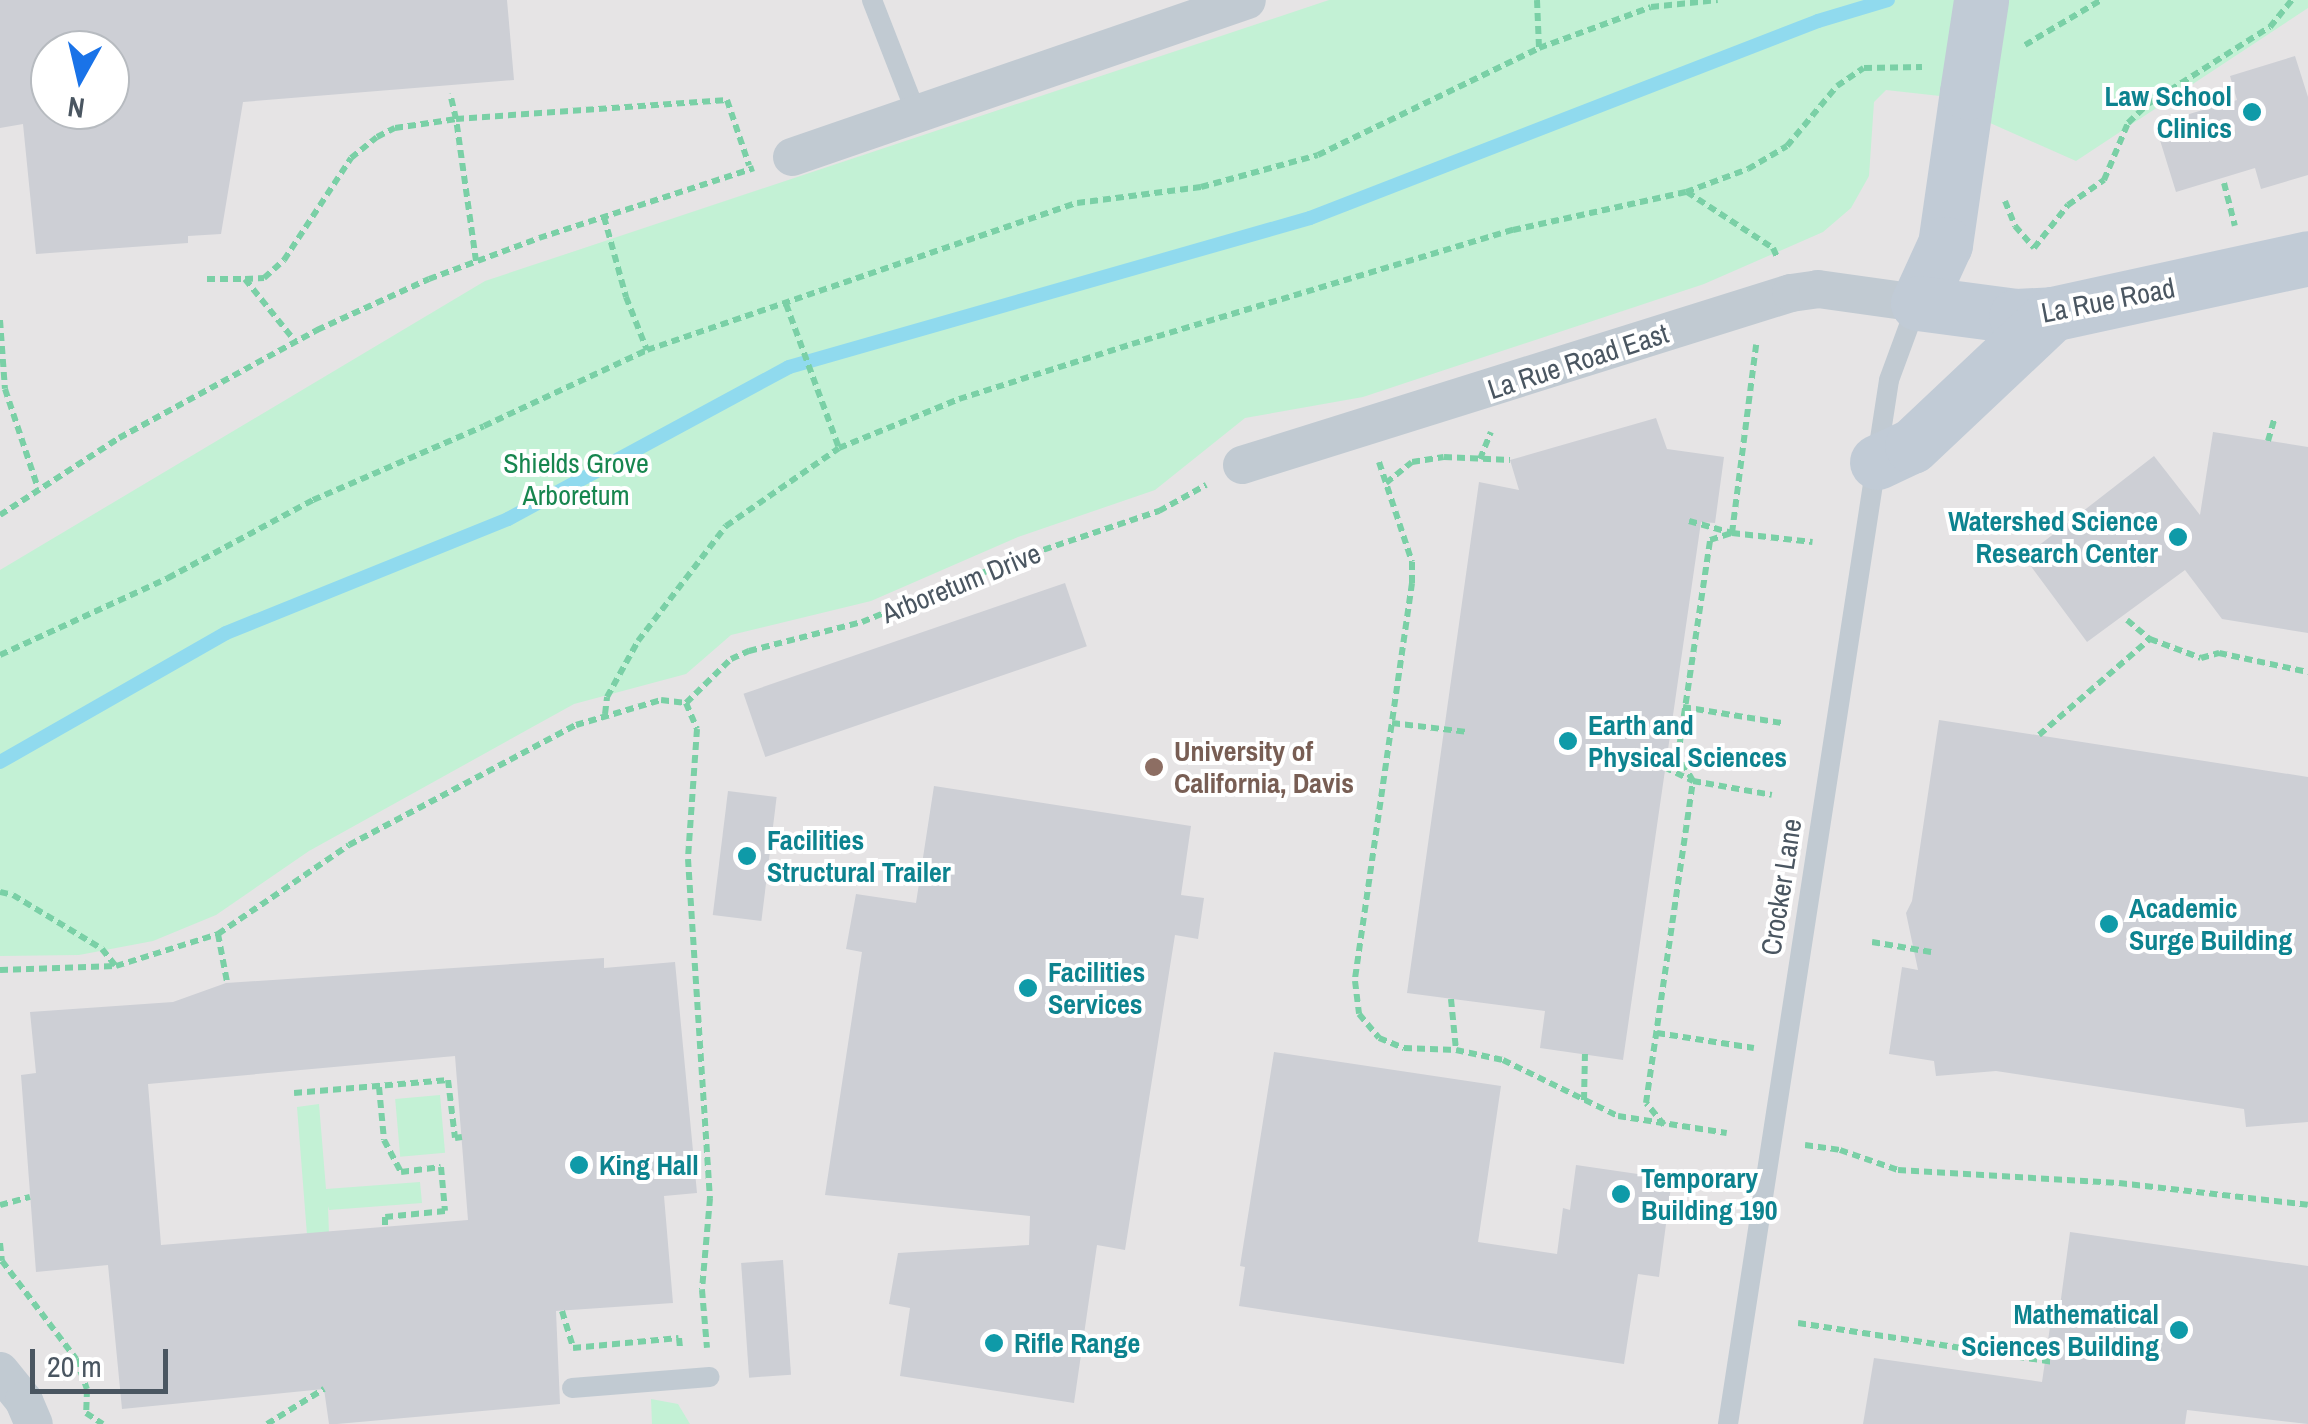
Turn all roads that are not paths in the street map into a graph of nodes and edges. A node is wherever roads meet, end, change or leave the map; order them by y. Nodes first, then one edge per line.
1 (872, 0) edge
2 (1247, 0) edge
3 (1981, 0) edge
4 (916, 114) junction
5 (792, 157) road end
6 (2308, 258) edge
7 (1918, 303) junction
8 (2052, 314) junction
9 (1876, 462) junction
10 (1242, 465) road end
11 (0, 1371) edge
12 (710, 1377) road end
13 (572, 1388) dead end
14 (34, 1424) edge
15 (1728, 1424) edge

1 - 4 lane
2 - 4 street
3 - 7 street, bridge
4 - 5 street
6 - 8 street, La Rue Road
7 - 8 street, La Rue Road
7 - 9 lane, Crocker Lane
7 - 10 street, La Rue Road East
8 - 9 street
9 - 15 lane, Crocker Lane
11 - 14 street
12 - 13 lane

